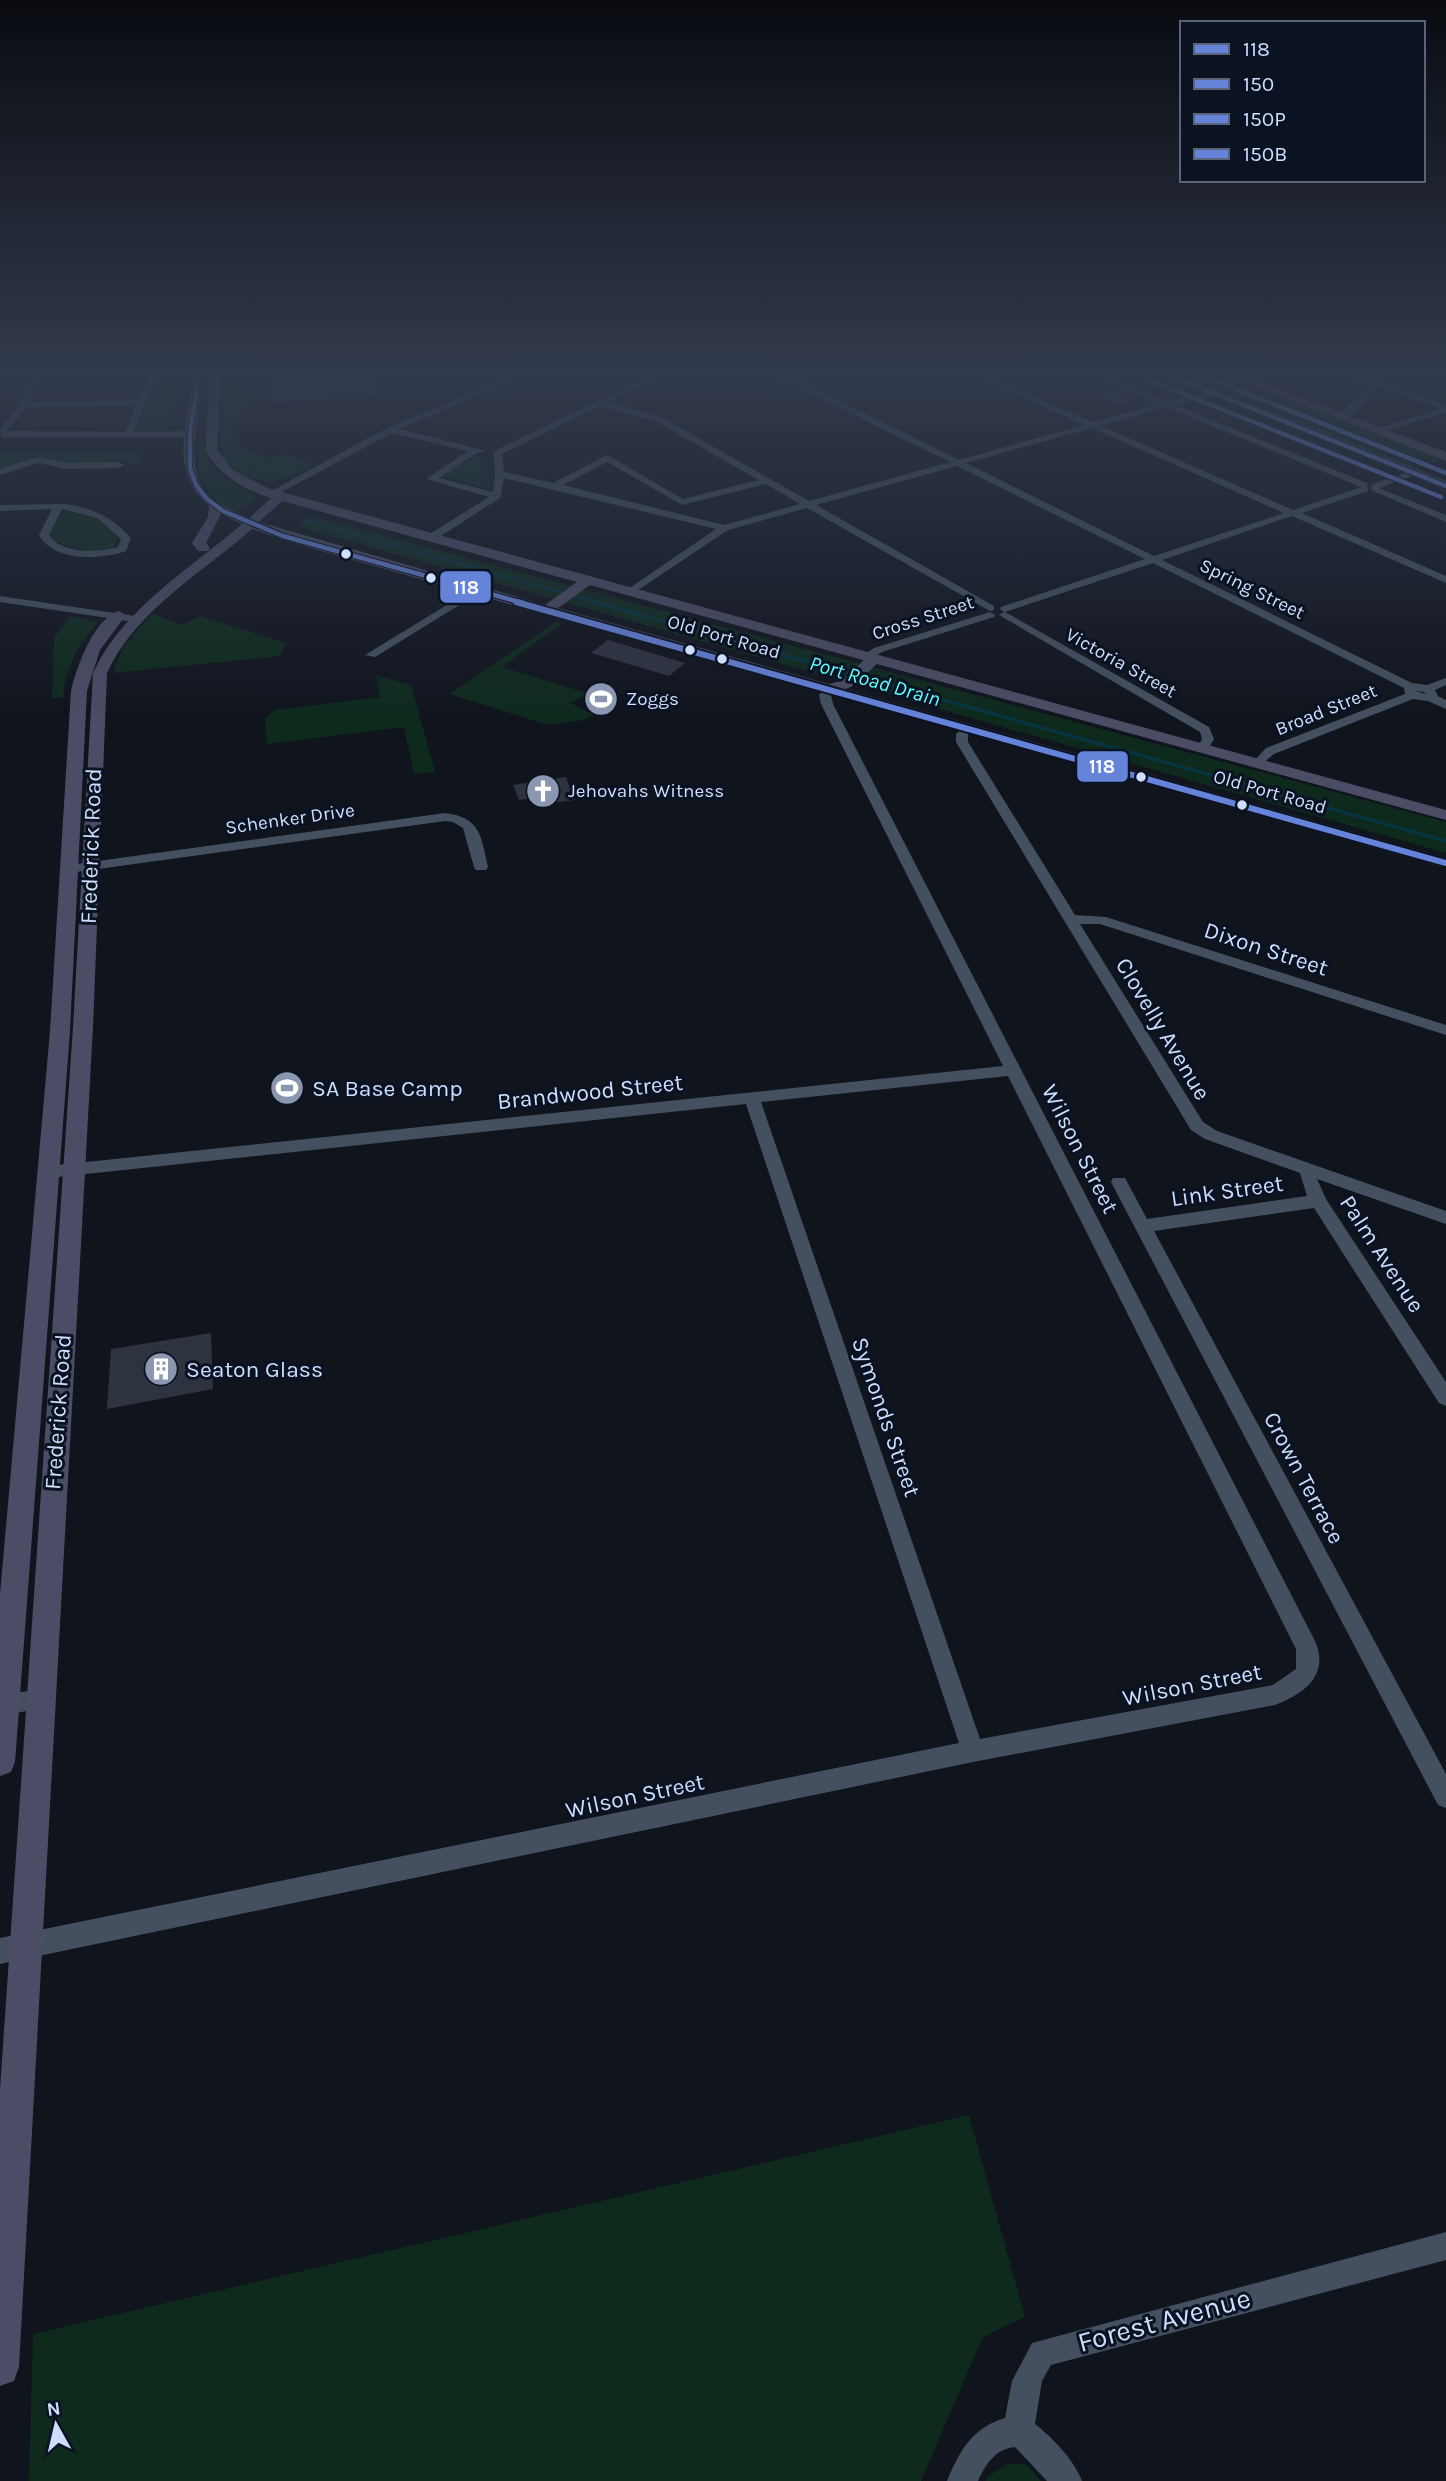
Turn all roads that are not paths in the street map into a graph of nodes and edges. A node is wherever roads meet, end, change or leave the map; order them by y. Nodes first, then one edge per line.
1 (197, 486) edge
2 (239, 486) edge
3 (289, 486) edge
4 (459, 486) edge
5 (498, 486) edge
6 (554, 486) edge
7 (654, 486) edge
8 (748, 486) edge
9 (775, 486) edge
10 (872, 486) edge
11 (1004, 486) edge
12 (1231, 486) edge
13 (1365, 486) edge
14 (1377, 486) edge
15 (1370, 488) junction
16 (497, 495) junction
17 (273, 497) junction
18 (807, 504) junction
19 (215, 505) junction
20 (58, 507) junction
21 (0, 508) edge
22 (1293, 513) junction
23 (1446, 519) edge
24 (247, 521) junction
25 (724, 528) junction
26 (288, 536) junction
27 (432, 537) junction
28 (230, 541) junction
29 (203, 548) junction
30 (1154, 560) junction
31 (1446, 580) edge
32 (584, 584) junction
33 (478, 589) junction
34 (632, 592) junction
35 (0, 599) edge
36 (553, 605) junction
37 (990, 611) junction
38 (1005, 612) junction
39 (126, 617) junction
40 (371, 655) dead end
41 (869, 660) junction
42 (1446, 681) edge
43 (838, 687) junction
44 (1411, 691) junction
45 (1429, 693) junction
46 (1446, 705) edge
47 (967, 728) junction
48 (1203, 748) junction
49 (1258, 763) junction
50 (1446, 815) edge
51 (1446, 863) edge
52 (481, 867) dead end
53 (79, 868) junction
54 (1070, 919) junction
55 (1446, 1030) edge
56 (1012, 1070) junction
57 (752, 1098) junction
58 (74, 1170) junction
59 (1312, 1171) junction
60 (48, 1172) junction
61 (1119, 1182) dead end
62 (1318, 1201) junction
63 (1446, 1218) edge
64 (1143, 1226) junction
65 (1446, 1398) edge
66 (40, 1700) junction
67 (2, 1705) edge
68 (973, 1751) junction
69 (0, 1762) edge
70 (1446, 1797) edge
71 (26, 1946) junction
72 (0, 1951) edge
73 (1446, 2246) edge
74 (0, 2367) edge
75 (1019, 2431) junction
76 (962, 2481) edge
77 (1067, 2481) edge

1 - 19 main road, Old Port Road
2 - 17 main road, Old Port Road
3 - 17 street
4 - 16 street
5 - 16 street
6 - 25 street
7 - 8 street
9 - 18 street
10 - 18 street
11 - 30 street, Spring Street
12 - 22 street
13 - 15 street
14 - 15 street, Cross Street
15 - 22 street, Cross Street
15 - 23 street
16 - 27 street
17 - 24 main road
17 - 27 main road, Old Port Road
18 - 25 street
18 - 37 street
19 - 24 main road, Old Port Road
19 - 29 main road
20 - 20 street
20 - 21 street
22 - 30 street, Cross Street
22 - 31 street
24 - 26 main road, Old Port Road
24 - 28 main road, Frederick Road
24 - 29 main road, Frederick Road
25 - 34 street
26 - 28 main road
26 - 33 main road, Old Port Road
27 - 32 main road, Old Port Road
28 - 39 main road, Frederick Road
29 - 39 main road, Frederick Road
30 - 38 street, Cross Street
30 - 44 street, Spring Street
32 - 34 main road, Old Port Road
32 - 36 main road
33 - 36 main road, Old Port Road
33 - 40 street
34 - 41 main road, Old Port Road
35 - 39 street
36 - 43 main road, Old Port Road
37 - 38 street
37 - 41 street, Cross Street
38 - 48 street, Victoria Street
39 - 53 main road, Frederick Road
41 - 43 main road
41 - 48 main road, Old Port Road
42 - 45 street
43 - 47 main road, Old Port Road
43 - 56 street, Wilson Street
44 - 45 street
44 - 49 street, Broad Street
45 - 46 street
47 - 51 main road, Old Port Road
47 - 54 street, Clovelly Avenue
48 - 49 main road, Old Port Road
49 - 50 main road, Old Port Road
52 - 53 street, Schenker Drive
53 - 58 main road, Frederick Road
53 - 60 main road, Frederick Road
54 - 55 street, Dixon Street
54 - 59 street, Clovelly Avenue
56 - 57 street, Brandwood Street
56 - 68 street, Wilson Street
57 - 58 street, Brandwood Street
57 - 68 street, Symonds Street
58 - 60 street, Brandwood Street
58 - 66 main road, Frederick Road
59 - 62 street, Palm Avenue
59 - 63 street, Clovelly Avenue
60 - 67 main road, Frederick Road
61 - 64 street, Crown Terrace
62 - 64 street, Link Street
62 - 65 street, Palm Avenue
64 - 70 street, Crown Terrace
66 - 67 street
66 - 71 main road, Frederick Road
67 - 69 main road, Frederick Road
68 - 71 street, Wilson Street
71 - 72 street, Wilson Street
71 - 74 main road, Frederick Road
73 - 75 street, Forest Avenue
75 - 76 street
75 - 77 street

